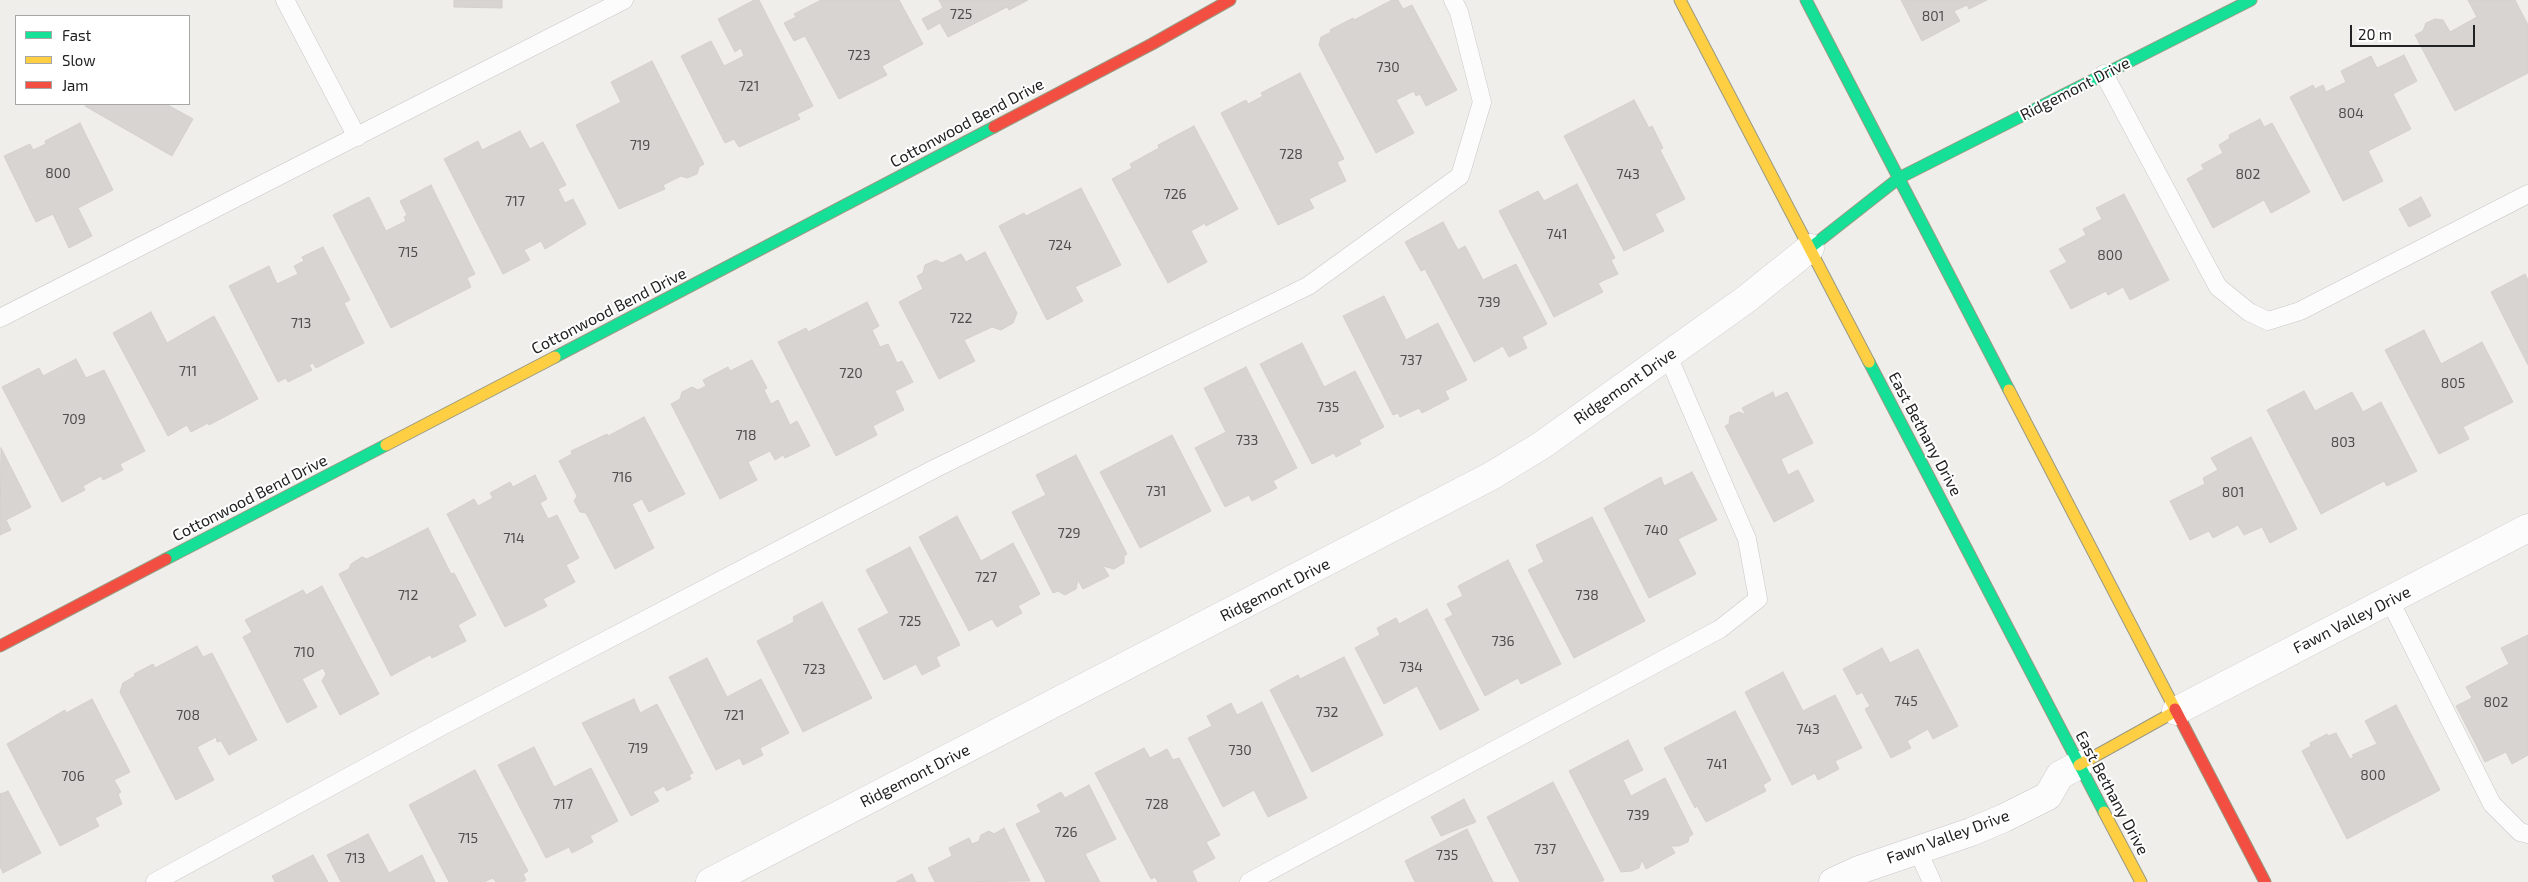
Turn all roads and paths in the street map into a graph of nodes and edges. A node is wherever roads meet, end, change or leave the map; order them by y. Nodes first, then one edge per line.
1 (285, 0) edge
2 (624, 0) edge
3 (1230, 0) edge
4 (1452, 0) edge
5 (1680, 0) edge
6 (1806, 0) edge
7 (2251, 0) edge
8 (2104, 74) junction
9 (357, 137) junction
10 (1899, 178) junction
11 (2528, 194) edge
12 (1810, 248) junction
13 (0, 318) edge
14 (1668, 356) junction
15 (2528, 528) edge
16 (2390, 600) junction
17 (0, 646) edge
18 (2176, 711) junction
19 (2079, 765) junction
20 (2528, 834) edge
21 (1917, 849) junction
22 (156, 882) edge
23 (710, 882) edge
24 (1249, 882) edge
25 (1832, 882) edge
26 (1932, 882) edge
27 (2141, 882) edge
28 (2265, 882) edge

1 - 9 lane
2 - 9 lane
3 - 17 main road, Cottonwood Bend Drive
4 - 22 lane
5 - 12 main road, East Bethany Drive
6 - 10 main road
7 - 8 main road, Ridgemont Drive
8 - 10 main road, Ridgemont Drive
8 - 11 lane
9 - 13 lane
10 - 12 main road, Ridgemont Drive
10 - 18 main road
12 - 14 street, Ridgemont Drive
12 - 19 main road, East Bethany Drive
14 - 23 street, Ridgemont Drive
14 - 24 lane
15 - 16 street, Fawn Valley Drive
16 - 18 street, Fawn Valley Drive
16 - 20 lane
18 - 19 main road
18 - 28 main road
19 - 21 street, Fawn Valley Drive
19 - 27 main road, East Bethany Drive
21 - 25 street, Fawn Valley Drive
21 - 26 lane

